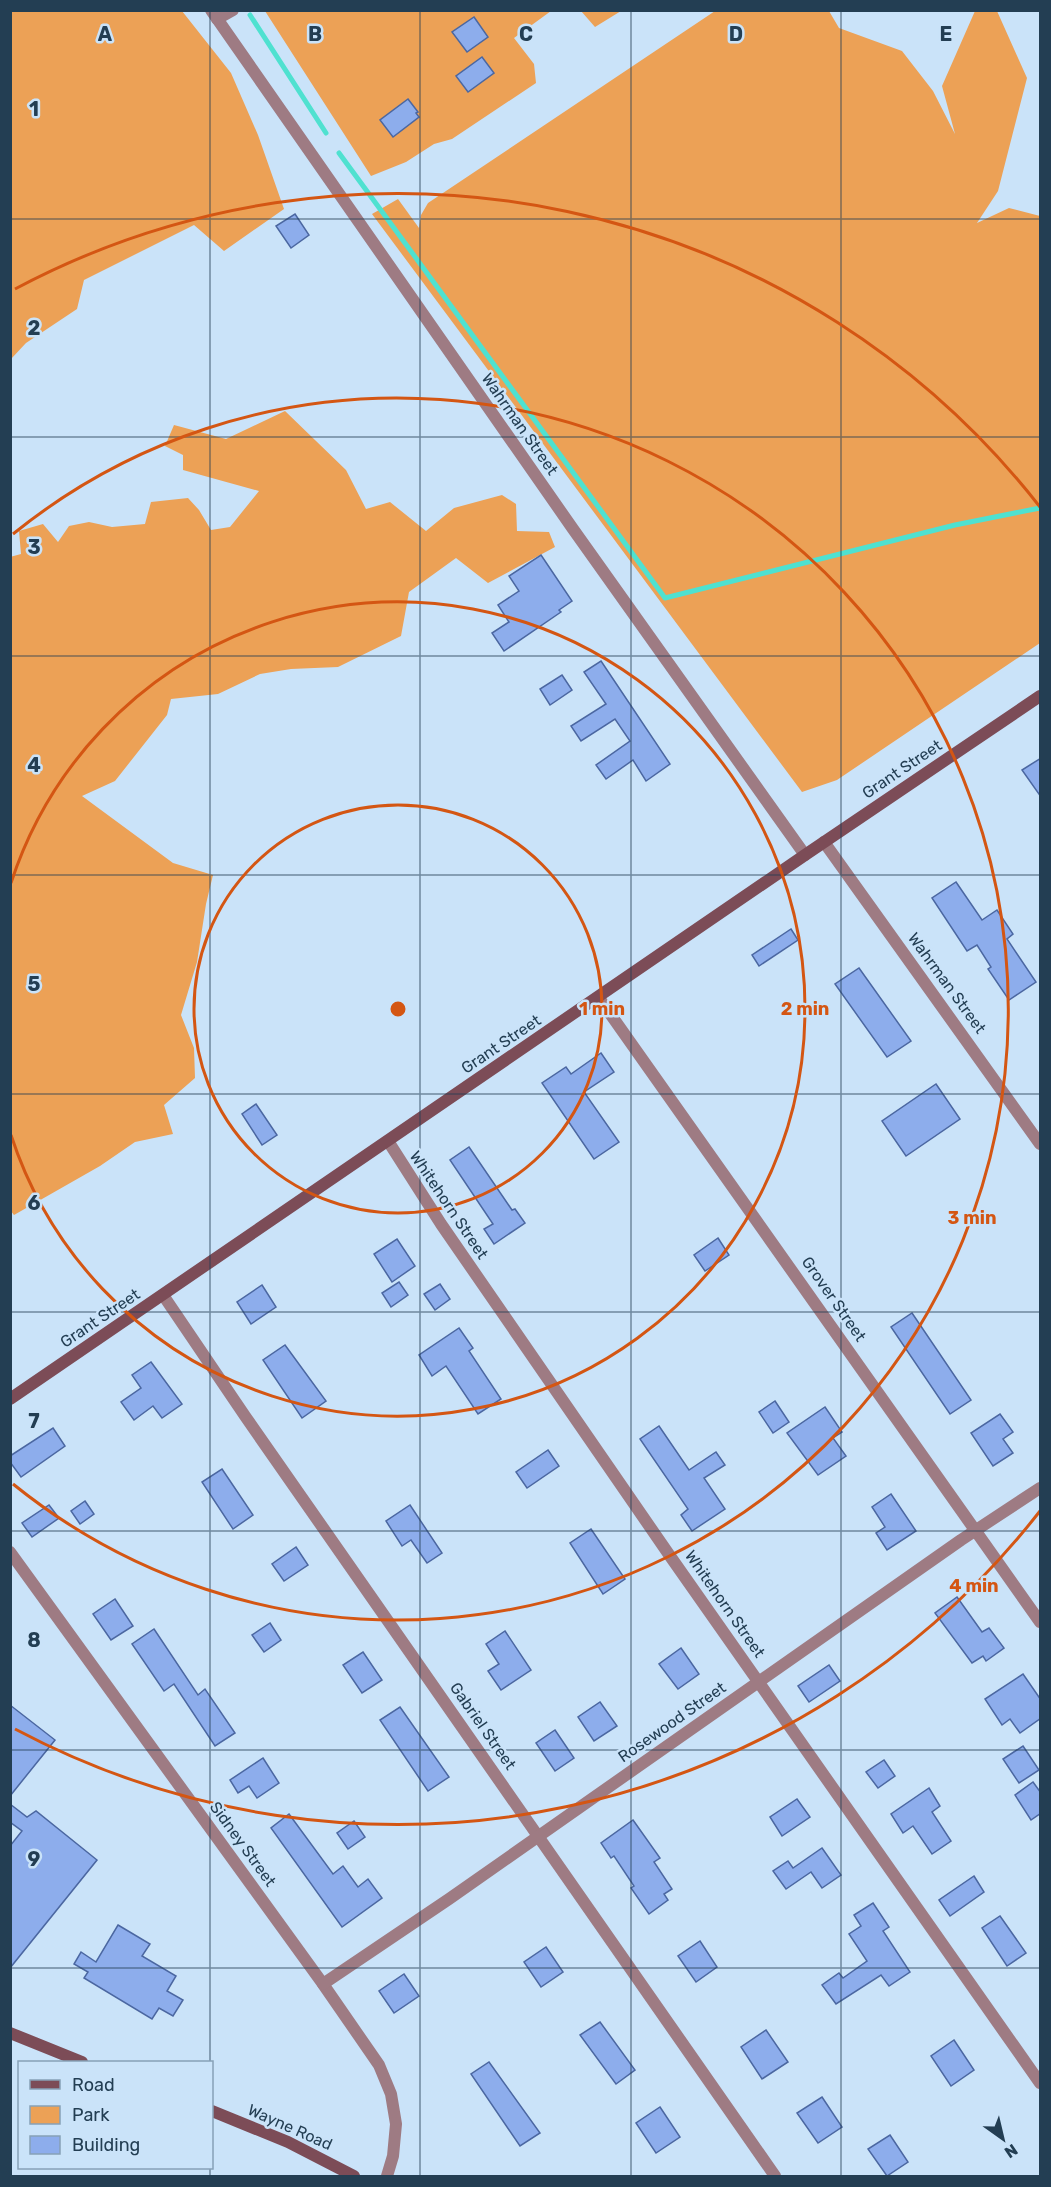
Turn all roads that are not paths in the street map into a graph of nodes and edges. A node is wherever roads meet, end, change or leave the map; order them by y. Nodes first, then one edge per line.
1 (233, 10) edge
2 (214, 15) edge
3 (1041, 696) edge
4 (824, 842) junction
5 (805, 855) junction
6 (599, 998) junction
7 (388, 1141) junction
8 (1041, 1144) edge
9 (163, 1295) junction
10 (10, 1399) edge
11 (1041, 1488) edge
12 (977, 1530) junction
13 (10, 1552) edge
14 (1041, 1622) edge
15 (759, 1681) junction
16 (539, 1835) junction
17 (323, 1984) junction
18 (10, 2033) edge
19 (80, 2061) edge
20 (1041, 2083) edge
21 (213, 2111) edge
22 (354, 2176) edge
23 (387, 2176) edge
24 (775, 2176) edge

1 - 2 street
2 - 5 street, Wahrman Street
3 - 4 street, Grant Street
4 - 5 street, Grant Street
4 - 8 street, Wahrman Street
5 - 6 street, Grant Street
6 - 7 street, Grant Street
6 - 12 street, Grover Street
7 - 9 street, Grant Street
7 - 15 street, Whitehorn Street
9 - 10 street, Grant Street
9 - 16 street, Gabriel Street
11 - 12 street, Rosewood Street
12 - 14 street, Grover Street
12 - 15 street, Rosewood Street
13 - 17 street, Sidney Street
15 - 16 street, Rosewood Street
15 - 20 street, Whitehorn Street
16 - 17 street, Rosewood Street
16 - 24 street, Gabriel Street
17 - 23 street, Sidney Street
18 - 19 street
21 - 22 street, Wayne Road

